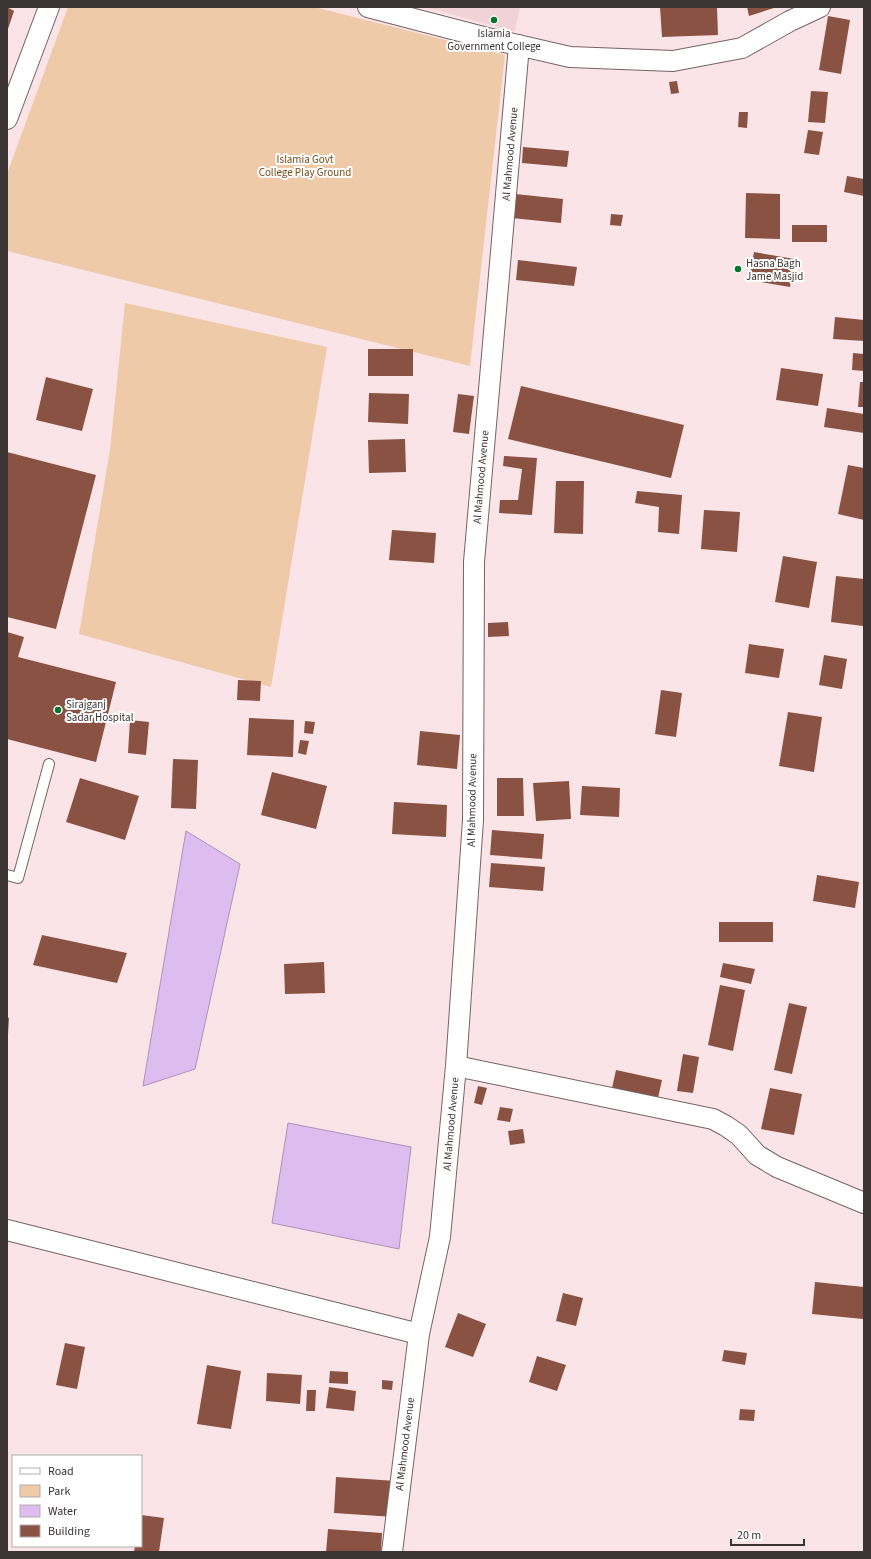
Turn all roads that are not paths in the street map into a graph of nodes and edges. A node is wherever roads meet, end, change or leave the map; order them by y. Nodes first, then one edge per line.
1 (49, 7) edge
2 (368, 7) edge
3 (820, 7) edge
4 (519, 45) junction
5 (7, 119) edge
6 (49, 764) dead end
7 (7, 875) edge
8 (456, 1066) junction
9 (864, 1203) edge
10 (7, 1230) edge
11 (419, 1334) junction
12 (392, 1552) edge

1 - 5 street
2 - 4 street
3 - 4 street
4 - 8 street, Al Mahmood Avenue
6 - 7 lane
8 - 9 street
8 - 11 street, Al Mahmood Avenue
10 - 11 street
11 - 12 street, Al Mahmood Avenue

